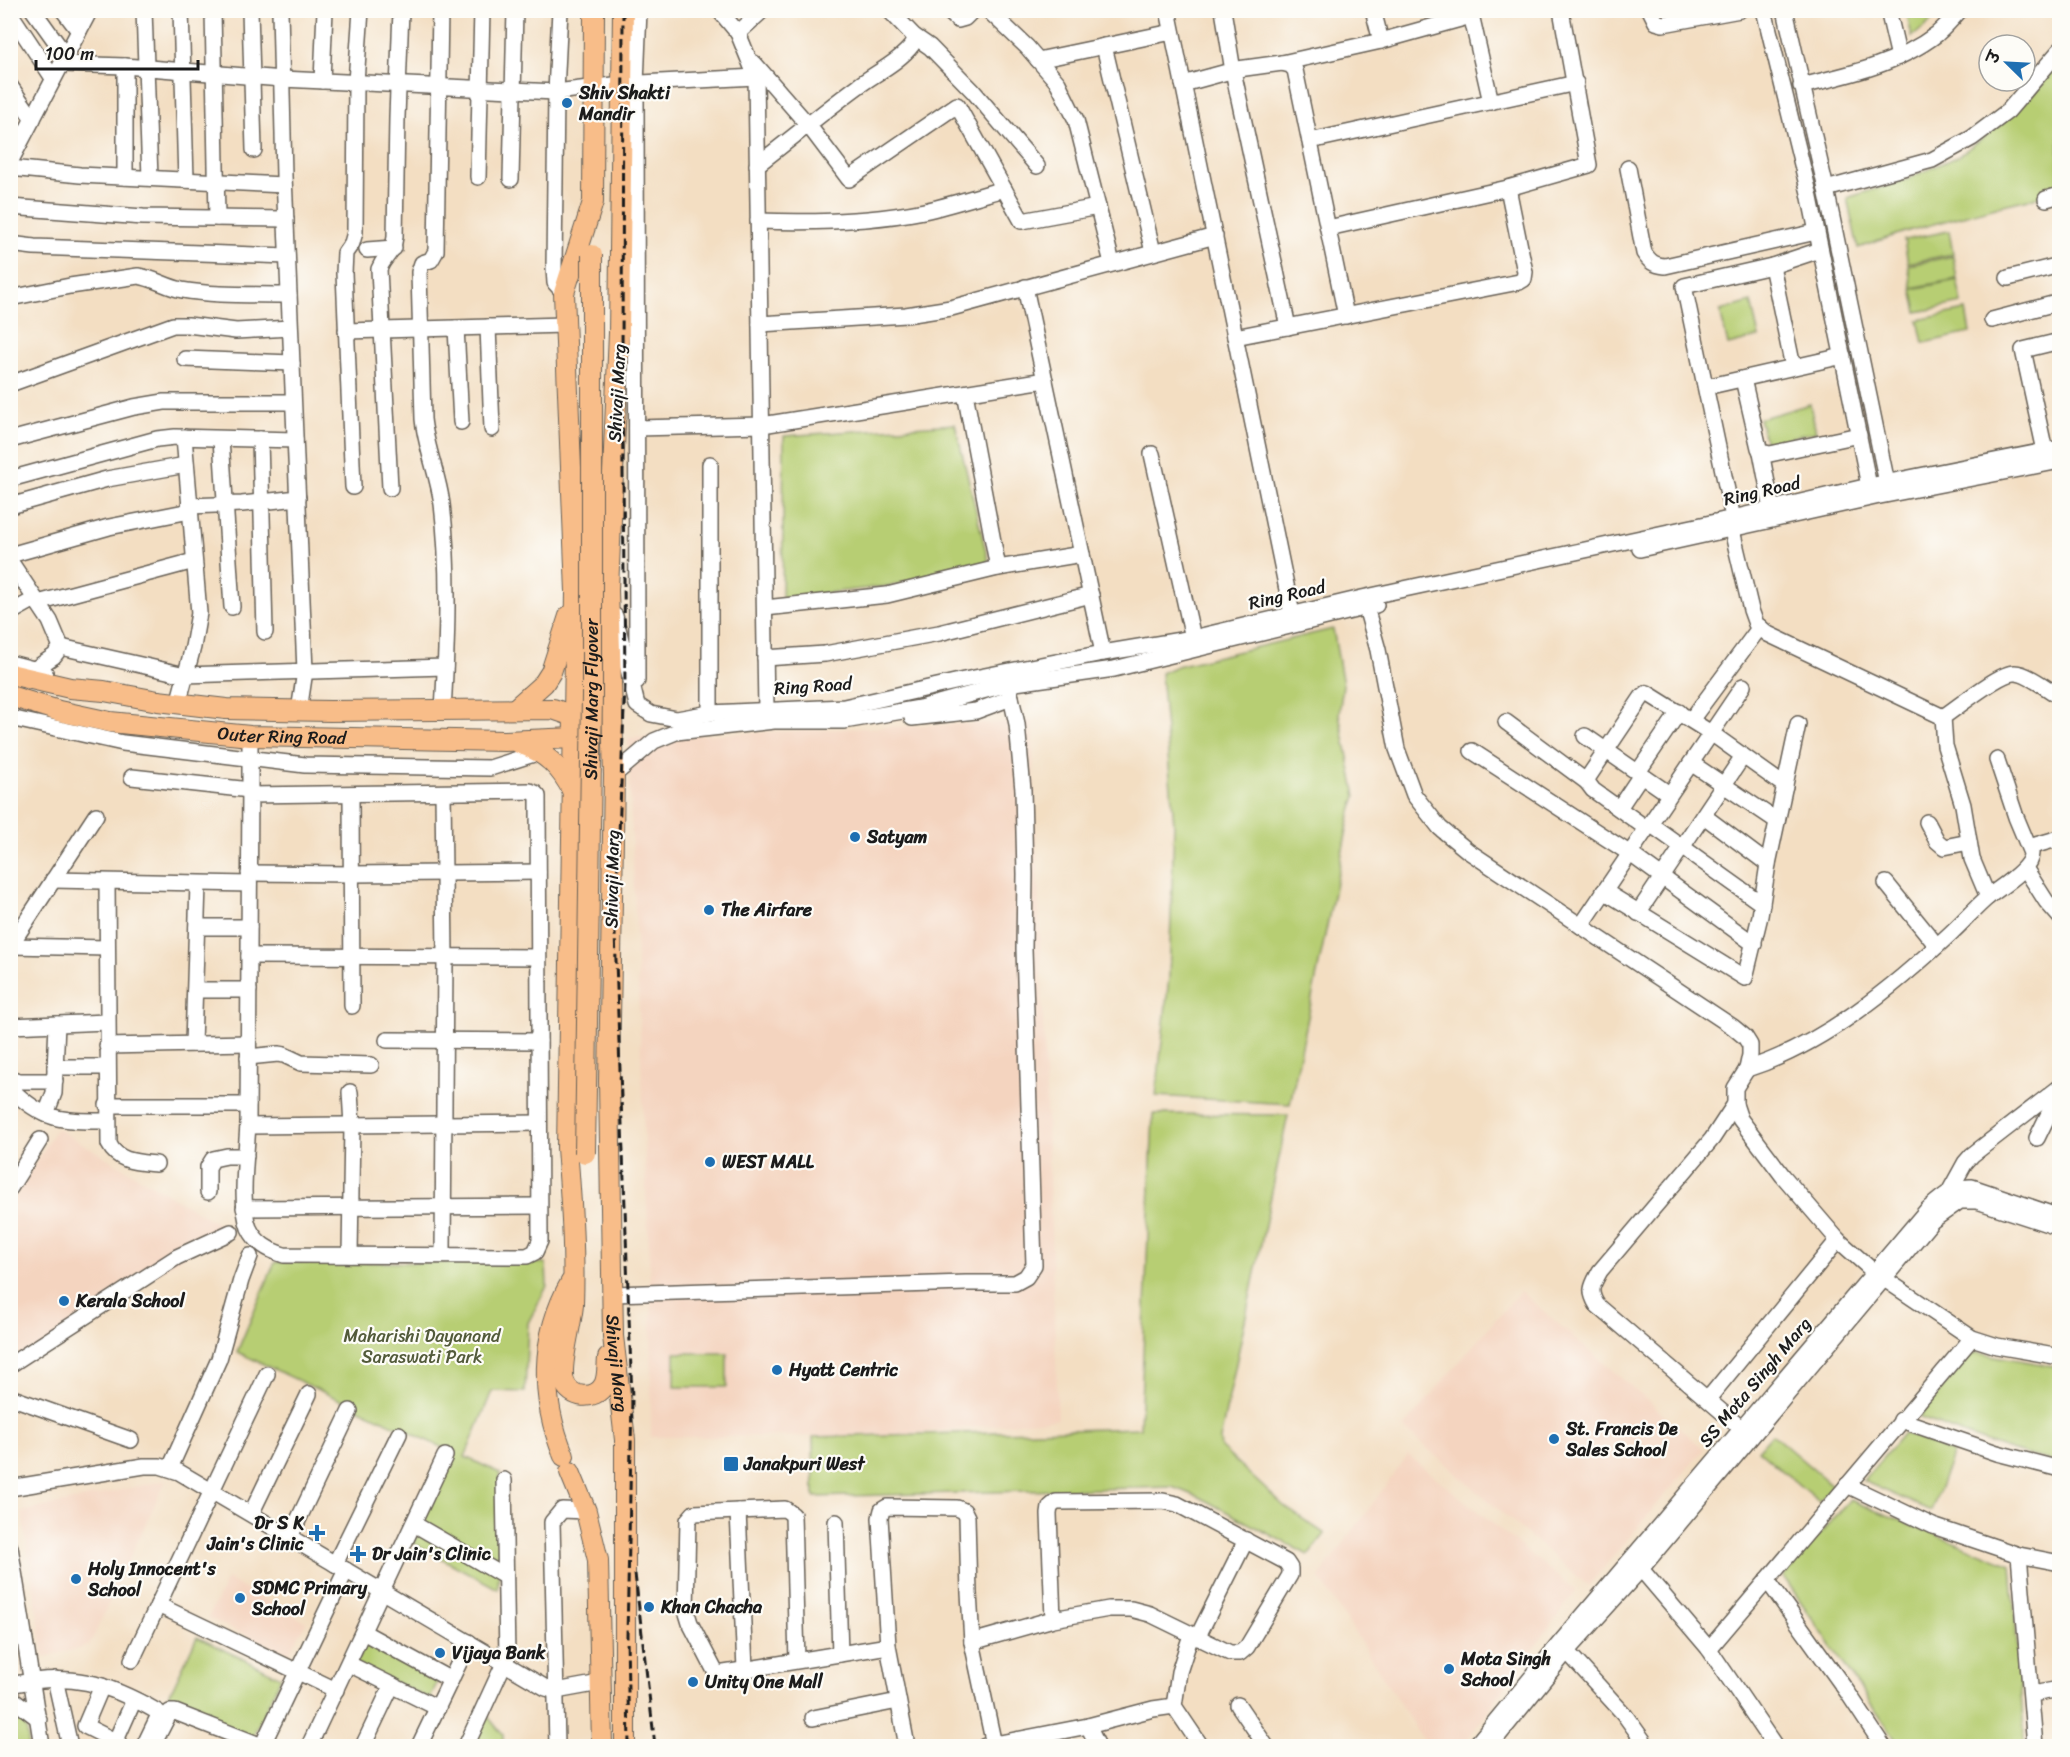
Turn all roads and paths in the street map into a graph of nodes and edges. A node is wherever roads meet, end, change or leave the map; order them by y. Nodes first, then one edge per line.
1 (33, 10) edge
2 (63, 10) edge
3 (90, 10) edge
4 (144, 10) edge
5 (182, 10) edge
6 (213, 10) edge
7 (250, 10) edge
8 (279, 10) edge
9 (325, 10) edge
10 (361, 10) edge
11 (401, 10) edge
12 (440, 10) edge
13 (482, 10) edge
14 (515, 10) edge
15 (560, 10) edge
16 (594, 10) edge
17 (623, 10) edge
18 (639, 10) edge
19 (719, 10) edge
20 (763, 10) edge
21 (889, 10) edge
22 (947, 10) edge
23 (973, 10) edge
24 (988, 10) edge
25 (1168, 10) edge
26 (1223, 10) edge
27 (1373, 10) edge
28 (1561, 10) edge
29 (1650, 10) edge
30 (1740, 10) edge
31 (1764, 10) edge
32 (1785, 10) edge
33 (1888, 10) edge
34 (1960, 10) edge
35 (10, 13) edge
36 (1471, 13) edge
37 (79, 31) junction
38 (1173, 32) junction
39 (738, 33) junction
40 (914, 36) junction
41 (1381, 41) junction
42 (1104, 46) junction
43 (2060, 50) edge
44 (748, 56) junction
45 (1899, 57) junction
46 (64, 60) junction
47 (1038, 60) junction
48 (1282, 63) junction
49 (125, 66) junction
50 (145, 68) junction
51 (182, 71) junction
52 (1233, 71) junction
53 (214, 73) junction
54 (251, 76) junction
55 (756, 77) junction
56 (53, 78) junction
57 (282, 79) junction
58 (322, 81) junction
59 (356, 82) junction
60 (1576, 83) junction
61 (629, 84) junction
62 (1183, 84) junction
63 (398, 85) junction
64 (10, 86) edge
65 (1801, 86) junction
66 (438, 87) junction
67 (480, 88) junction
68 (594, 88) junction
69 (513, 90) junction
70 (556, 92) junction
71 (1491, 102) junction
72 (33, 119) junction
73 (809, 126) junction
74 (1310, 141) junction
75 (254, 150) dead end
76 (10, 162) edge
77 (758, 165) junction
78 (1037, 166) dead end
79 (10, 168) edge
80 (1628, 168) dead end
81 (125, 177) junction
82 (477, 177) dead end
83 (150, 178) junction
84 (512, 178) dead end
85 (186, 180) junction
86 (217, 182) junction
87 (285, 185) junction
88 (1508, 188) junction
89 (1004, 189) junction
90 (1826, 189) junction
91 (593, 202) junction
92 (10, 207) edge
93 (1098, 207) junction
94 (217, 218) junction
95 (286, 219) junction
96 (758, 222) junction
97 (1328, 228) junction
98 (1816, 232) junction
99 (1215, 236) junction
100 (10, 244) edge
101 (394, 248) junction
102 (367, 250) dead end
103 (1820, 250) junction
104 (1153, 252) junction
105 (287, 256) junction
106 (1112, 263) junction
107 (2060, 265) edge
108 (1772, 266) junction
109 (2008, 278) dead end
110 (1025, 287) junction
111 (564, 293) junction
112 (289, 295) junction
113 (10, 298) edge
114 (2060, 302) edge
115 (1346, 316) junction
116 (1992, 320) dead end
117 (760, 324) junction
118 (565, 325) junction
119 (488, 327) junction
120 (1288, 327) junction
121 (290, 328) junction
122 (456, 328) junction
123 (420, 329) junction
124 (383, 330) junction
125 (346, 331) junction
126 (1235, 338) junction
127 (2060, 341) edge
128 (1842, 356) junction
129 (185, 359) dead end
130 (292, 363) junction
131 (1793, 367) junction
132 (1743, 379) junction
133 (1045, 380) junction
134 (10, 384) edge
135 (1706, 387) junction
136 (965, 393) junction
137 (293, 402) junction
138 (461, 422) dead end
139 (762, 425) junction
140 (637, 428) junction
141 (492, 429) dead end
142 (1859, 435) junction
143 (184, 437) junction
144 (221, 439) junction
145 (260, 439) junction
146 (10, 440) edge
147 (295, 440) junction
148 (2052, 449) edge
149 (1761, 452) junction
150 (1152, 454) dead end
151 (2060, 461) edge
152 (710, 464) dead end
153 (186, 465) junction
154 (10, 480) edge
155 (353, 487) dead end
156 (390, 488) dead end
157 (1889, 488) junction
158 (1872, 491) junction
159 (298, 498) junction
160 (262, 501) junction
161 (225, 504) junction
162 (10, 506) edge
163 (190, 508) junction
164 (1772, 509) junction
165 (1731, 519) junction
166 (1082, 554) junction
167 (10, 555) edge
168 (10, 561) edge
169 (194, 561) junction
170 (998, 568) junction
171 (608, 590) junction
172 (576, 592) junction
173 (1091, 595) junction
174 (36, 601) junction
175 (1364, 602) junction
176 (232, 606) dead end
177 (765, 608) junction
178 (10, 613) edge
179 (1292, 614) junction
180 (1760, 627) junction
181 (266, 632) dead end
182 (1193, 638) junction
183 (61, 647) junction
184 (1103, 653) junction
185 (765, 658) junction
186 (10, 663) edge
187 (445, 667) junction
188 (35, 669) junction
189 (305, 671) junction
190 (10, 674) edge
191 (185, 675) junction
192 (1743, 686) dead end
193 (104, 691) junction
194 (1010, 691) junction
195 (10, 696) edge
196 (2060, 696) edge
197 (178, 704) junction
198 (637, 705) junction
199 (10, 708) edge
200 (516, 708) junction
201 (766, 709) junction
202 (443, 710) junction
203 (59, 711) junction
204 (299, 711) junction
205 (710, 713) junction
206 (574, 715) junction
207 (1684, 716) junction
208 (1943, 717) junction
209 (10, 718) edge
210 (1506, 722) dead end
211 (1798, 724) dead end
212 (677, 725) junction
213 (1711, 733) junction
214 (250, 736) junction
215 (1585, 736) dead end
216 (574, 738) junction
217 (657, 740) junction
218 (505, 741) junction
219 (1606, 750) junction
220 (1472, 751) dead end
221 (540, 752) junction
222 (1743, 756) junction
223 (250, 758) junction
224 (1997, 760) dead end
225 (1691, 763) junction
226 (1640, 774) junction
227 (614, 776) junction
228 (132, 777) dead end
229 (1587, 782) junction
230 (1724, 785) junction
231 (1785, 786) junction
232 (250, 792) junction
233 (573, 792) junction
234 (443, 793) junction
235 (1669, 794) junction
236 (351, 795) junction
237 (1618, 808) junction
238 (96, 815) dead end
239 (1704, 816) junction
240 (1777, 821) junction
241 (1927, 822) dead end
242 (1648, 826) junction
243 (573, 834) junction
244 (612, 834) junction
245 (2060, 838) edge
246 (1969, 842) junction
247 (1683, 847) junction
248 (2029, 847) junction
249 (1629, 853) junction
250 (1768, 864) junction
251 (2025, 868) junction
252 (538, 872) junction
253 (443, 873) junction
254 (352, 874) junction
255 (1663, 878) junction
256 (249, 879) junction
257 (54, 880) junction
258 (107, 882) junction
259 (1886, 883) dead end
260 (198, 884) junction
261 (1604, 891) junction
262 (1988, 897) junction
263 (1762, 904) junction
264 (1638, 913) junction
265 (2060, 917) edge
266 (1581, 926) junction
267 (197, 927) junction
268 (249, 927) junction
269 (1754, 944) junction
270 (11, 946) edge
271 (1937, 946) junction
272 (107, 948) junction
273 (249, 956) junction
274 (351, 957) junction
275 (445, 957) junction
276 (538, 957) junction
277 (195, 990) junction
278 (249, 990) junction
279 (352, 1006) dead end
280 (107, 1022) junction
281 (57, 1024) junction
282 (10, 1026) edge
283 (387, 1040) dead end
284 (444, 1041) junction
285 (539, 1041) junction
286 (193, 1044) junction
287 (107, 1046) junction
288 (248, 1050) junction
289 (371, 1065) dead end
290 (107, 1067) junction
291 (1747, 1069) junction
292 (55, 1074) junction
293 (10, 1078) edge
294 (10, 1088) edge
295 (350, 1092) dead end
296 (2055, 1098) edge
297 (1735, 1104) junction
298 (248, 1105) junction
299 (107, 1113) junction
300 (46, 1114) junction
301 (539, 1123) junction
302 (444, 1124) junction
303 (352, 1125) junction
304 (248, 1126) junction
305 (2037, 1138) dead end
306 (40, 1140) dead end
307 (246, 1156) junction
308 (156, 1164) dead end
309 (16, 1167) edge
310 (10, 1188) edge
311 (208, 1192) dead end
312 (1949, 1192) junction
313 (571, 1193) junction
314 (539, 1206) junction
315 (351, 1207) junction
316 (443, 1207) junction
317 (244, 1208) junction
318 (2060, 1217) edge
319 (2060, 1228) edge
320 (231, 1232) dead end
321 (1838, 1240) junction
322 (443, 1254) junction
323 (350, 1255) junction
324 (250, 1256) dead end
325 (1879, 1275) junction
326 (573, 1277) junction
327 (613, 1294) junction
328 (1972, 1338) junction
329 (2060, 1357) edge
330 (10, 1365) edge
331 (267, 1374) dead end
332 (309, 1394) dead end
333 (10, 1397) edge
334 (1708, 1400) junction
335 (350, 1411) dead end
336 (1901, 1420) junction
337 (1746, 1432) junction
338 (399, 1434) dead end
339 (131, 1440) dead end
340 (445, 1456) dead end
341 (2060, 1469) edge
342 (175, 1470) junction
343 (504, 1480) dead end
344 (1846, 1485) junction
345 (10, 1488) edge
346 (212, 1491) junction
347 (586, 1510) junction
348 (738, 1511) junction
349 (250, 1514) junction
350 (836, 1522) dead end
351 (414, 1524) junction
352 (1659, 1536) junction
353 (290, 1537) junction
354 (1245, 1540) junction
355 (10, 1547) edge
356 (2019, 1555) junction
357 (2060, 1563) edge
358 (341, 1567) junction
359 (1641, 1569) junction
360 (504, 1576) junction
361 (1767, 1580) junction
362 (382, 1591) junction
363 (14, 1594) edge
364 (158, 1605) junction
365 (1053, 1619) junction
366 (363, 1632) junction
367 (1194, 1636) junction
368 (469, 1642) junction
369 (972, 1642) junction
370 (888, 1646) junction
371 (1563, 1647) junction
372 (1709, 1649) junction
373 (840, 1654) junction
374 (132, 1660) dead end
375 (796, 1661) junction
376 (349, 1664) junction
377 (505, 1664) junction
378 (745, 1669) junction
379 (297, 1673) junction
380 (55, 1679) junction
381 (33, 1680) junction
382 (451, 1680) junction
383 (600, 1683) junction
384 (10, 1685) edge
385 (392, 1685) junction
386 (102, 1686) junction
387 (2060, 1689) edge
388 (336, 1690) junction
389 (556, 1691) junction
390 (2032, 1694) junction
391 (10, 1697) edge
392 (134, 1700) junction
393 (898, 1701) junction
394 (1238, 1705) dead end
395 (1174, 1706) junction
396 (438, 1708) junction
397 (813, 1718) dead end
398 (39, 1719) junction
399 (1088, 1726) junction
400 (42, 1746) edge
401 (70, 1746) edge
402 (144, 1746) edge
403 (157, 1746) edge
404 (309, 1746) edge
405 (363, 1746) edge
406 (419, 1746) edge
407 (465, 1746) edge
408 (557, 1746) edge
409 (602, 1746) edge
410 (625, 1746) edge
411 (907, 1746) edge
412 (989, 1746) edge
413 (1098, 1746) edge
414 (1201, 1746) edge
415 (1266, 1746) edge
416 (1475, 1746) edge
417 (1490, 1746) edge
418 (1647, 1746) edge
419 (1775, 1746) edge
420 (1883, 1746) edge
421 (2036, 1746) edge

1 - 46 street
2 - 37 street
3 - 37 street
4 - 50 street
5 - 51 street
6 - 53 street
7 - 54 street
8 - 57 street
9 - 58 street
10 - 59 street
11 - 63 street
12 - 66 street
13 - 67 street
14 - 69 street
15 - 70 street
16 - 68 main road
17 - 61 main road, Shivaji Marg
18 - 61 street
19 - 39 street
20 - 39 street
21 - 40 street
22 - 23 street
24 - 47 street
25 - 38 street
26 - 52 street
27 - 41 street
28 - 60 street
29 - 30 street
31 - 98 street
32 - 65 street
33 - 45 street
34 - 45 street
35 - 56 street
36 - 41 street
36 - 71 street
37 - 46 street
38 - 42 street
38 - 62 street
39 - 44 street
40 - 73 street
40 - 78 street
41 - 48 street
42 - 47 street
42 - 104 street
43 - 90 street
44 - 55 street
44 - 73 street
45 - 65 street
46 - 49 street
46 - 56 street
47 - 93 street
48 - 52 street
48 - 74 street
49 - 50 street
49 - 81 street
50 - 51 street
50 - 83 street
51 - 53 street
51 - 85 street
52 - 62 street
52 - 120 street
53 - 54 street
53 - 86 street
54 - 57 street
54 - 75 street
55 - 61 street
55 - 77 street
56 - 72 street
57 - 58 street
57 - 87 street
58 - 59 street
59 - 63 street
59 - 125 street
60 - 71 street
60 - 88 street
61 - 68 street
61 - 140 street
61 - 171 main road, Shivaji Marg
62 - 99 street
63 - 66 street
63 - 101 street
64 - 72 street
65 - 90 street
66 - 67 street
66 - 123 street
67 - 69 street
67 - 82 street
68 - 70 street
68 - 91 main road
69 - 70 street
69 - 84 street
70 - 111 street
71 - 74 street
72 - 76 street
73 - 77 street
73 - 89 street
74 - 97 street
77 - 96 street
79 - 81 street
80 - 98 street
81 - 83 street
83 - 85 street
85 - 86 street
86 - 87 street
86 - 94 street
87 - 95 street
88 - 97 street
88 - 115 street
89 - 93 street
89 - 96 street
90 - 157 street
91 - 111 main road
91 - 313 main road, Shivaji Marg Flyover, bridge
92 - 94 street
93 - 106 street
94 - 95 street
95 - 105 street
96 - 117 street
97 - 115 street
98 - 103 street
99 - 104 street
99 - 126 street
100 - 105 street
101 - 102 street
101 - 124 street
103 - 108 street
103 - 128 street
104 - 106 street
105 - 112 street
106 - 110 street
107 - 109 street
108 - 131 street
108 - 135 street
110 - 117 street
110 - 133 street
111 - 118 main road
112 - 113 street
112 - 121 street
114 - 116 street
115 - 120 street
117 - 139 street
118 - 119 street
118 - 172 main road
119 - 122 street
119 - 141 street
120 - 126 street
121 - 130 street
121 - 134 street
122 - 123 street
122 - 138 street
123 - 124 street
123 - 187 street
124 - 125 street
124 - 156 street
125 - 155 street
126 - 179 street
127 - 148 street
128 - 131 street
128 - 142 street
129 - 130 street
130 - 137 street
131 - 132 street
132 - 135 street
132 - 149 street
133 - 136 street
133 - 166 street
135 - 165 street
136 - 139 street
136 - 170 street
137 - 146 street
137 - 147 street
139 - 140 street
139 - 177 street
140 - 198 street
142 - 149 street
142 - 158 street
143 - 144 street
143 - 153 street
143 - 154 street
144 - 145 street
144 - 161 street
145 - 147 street
145 - 160 street
147 - 159 street
148 - 157 street, Ring Road
149 - 164 street
150 - 182 street
151 - 157 street, Ring Road
152 - 205 street
153 - 162 street
153 - 163 street
157 - 158 street, Ring Road
158 - 164 street, Ring Road
158 - 165 street, Ring Road
159 - 160 street
159 - 189 street
160 - 161 street
160 - 181 street
161 - 163 street
161 - 176 street
163 - 167 street
163 - 169 street
164 - 165 street, Ring Road
165 - 175 street, Ring Road
165 - 180 street
166 - 170 street
166 - 173 street
168 - 174 street
169 - 174 street
169 - 191 street
170 - 177 street
171 - 172 main road
171 - 198 street
171 - 227 main road, Shivaji Marg
172 - 200 main road
172 - 206 main road
173 - 184 street
173 - 185 street
174 - 178 street
174 - 183 street
175 - 179 street, Ring Road
175 - 194 street, Ring Road
175 - 266 street
177 - 185 street
179 - 182 street, Ring Road
180 - 207 street
180 - 208 street
182 - 184 street, Ring Road
183 - 188 street
183 - 191 street
184 - 201 street, Ring Road
185 - 201 street
186 - 188 street, Outer Ring Road
187 - 189 street
187 - 202 street
188 - 193 street, Outer Ring Road
189 - 191 street
189 - 204 street
190 - 193 main road, Outer Ring Road
191 - 197 street
192 - 213 street
193 - 197 main road, Outer Ring Road
194 - 212 street, Ring Road
194 - 217 street
194 - 327 street
195 - 203 main road, Outer Ring Road
196 - 208 street
197 - 204 main road, Outer Ring Road
198 - 212 street, Ring Road
199 - 203 street, Outer Ring Road
200 - 202 main road, Outer Ring Road
200 - 206 main road, Outer Ring Road
201 - 205 street, Ring Road
202 - 204 main road, Outer Ring Road
203 - 214 main road, Outer Ring Road
205 - 212 street, Ring Road
206 - 216 main road
206 - 227 main road
207 - 213 street
207 - 219 street
207 - 226 street
208 - 246 street
209 - 223 street
210 - 229 street
211 - 231 street
212 - 217 street, Ring Road
213 - 222 street
213 - 225 street
214 - 218 main road, Outer Ring Road
214 - 223 street
215 - 219 street
216 - 218 main road
216 - 233 main road
217 - 227 street, Ring Road
218 - 221 main road
219 - 226 street
219 - 229 street
220 - 249 street
221 - 223 street
221 - 233 main road
222 - 230 street
222 - 231 street
223 - 232 street
224 - 248 street
225 - 230 street
225 - 235 street
226 - 235 street
226 - 237 street
227 - 244 main road, Shivaji Marg
228 - 232 street
229 - 237 street
230 - 239 street
230 - 240 street
231 - 240 street
232 - 236 street
232 - 256 street
233 - 243 main road
234 - 236 street
234 - 252 street
234 - 253 street
235 - 242 street
236 - 254 street
237 - 242 street
238 - 257 street
239 - 247 street
239 - 250 street
240 - 250 street
241 - 246 street
242 - 247 street
242 - 249 street
243 - 244 main road
243 - 313 main road
244 - 327 main road, Shivaji Marg
245 - 248 street
246 - 262 street
247 - 255 street
247 - 263 street
248 - 251 street
249 - 255 street
249 - 261 street
250 - 263 street
251 - 262 street
251 - 265 street
252 - 253 street
252 - 276 street
253 - 254 street
253 - 275 street
254 - 256 street
254 - 274 street
255 - 264 street
255 - 269 street
256 - 260 street
256 - 268 street
257 - 258 street
257 - 270 street
258 - 260 street
258 - 272 street
259 - 271 street
260 - 267 street
261 - 264 street
261 - 266 street
262 - 271 street
263 - 269 street
264 - 269 street
266 - 291 street
267 - 268 street
267 - 277 street
268 - 273 street
270 - 272 street
271 - 291 street
272 - 280 street
273 - 274 street
273 - 278 street
274 - 275 street
274 - 279 street
275 - 276 street
275 - 284 street
276 - 285 street
277 - 278 street
277 - 286 street
278 - 288 street
280 - 281 street
280 - 287 street
281 - 282 street
281 - 292 street
283 - 284 street
284 - 285 street
284 - 302 street
285 - 301 street
286 - 287 street
286 - 288 street
287 - 290 street
288 - 289 street
288 - 298 street
290 - 292 street
290 - 299 street
291 - 297 street
292 - 293 street
292 - 300 street
294 - 300 street
295 - 303 street
296 - 305 street
296 - 312 street
297 - 321 street
297 - 334 street
298 - 299 street
298 - 304 street
299 - 300 street
299 - 308 street
301 - 302 street
301 - 314 street
302 - 303 street
302 - 316 street
303 - 304 street
303 - 315 street
304 - 307 street
306 - 309 street
307 - 311 street
307 - 317 street
309 - 310 street
312 - 318 street
312 - 325 street, SS Mota Singh Marg
313 - 326 main road
314 - 316 street
314 - 322 street
315 - 316 street
315 - 317 street
315 - 323 street
316 - 322 street
317 - 323 street
319 - 325 street, SS Mota Singh Marg
320 - 330 street
321 - 325 street
321 - 334 street
322 - 323 street
324 - 342 street
325 - 328 street
325 - 337 street, SS Mota Singh Marg
326 - 327 main road
326 - 347 main road
327 - 410 main road, Shivaji Marg
328 - 329 street
328 - 336 street
331 - 346 street
332 - 349 street
333 - 339 street
334 - 337 street
335 - 353 street
336 - 341 street
336 - 344 street
337 - 352 street, SS Mota Singh Marg
338 - 358 street
340 - 351 street
342 - 345 street
342 - 346 street
343 - 360 street
344 - 356 street
344 - 361 street
346 - 349 street
346 - 364 street
347 - 383 main road
347 - 389 street
348 - 375 street
348 - 378 street
348 - 378 street
349 - 353 street
350 - 373 street
351 - 360 street
351 - 362 street
352 - 359 street, SS Mota Singh Marg
352 - 371 street, SS Mota Singh Marg
353 - 358 street
354 - 365 street
354 - 367 street
354 - 367 street
355 - 363 street
356 - 357 street
356 - 390 street
358 - 362 street
358 - 379 street
359 - 371 street, SS Mota Singh Marg
359 - 372 street
360 - 377 street
361 - 372 street
361 - 420 street
362 - 366 street
362 - 368 street
363 - 381 street
364 - 374 street
364 - 379 street
365 - 367 street
365 - 369 street
366 - 376 street
366 - 382 street
367 - 395 street
368 - 377 street
368 - 382 street
369 - 370 street
369 - 412 street
370 - 373 street
370 - 393 street
371 - 416 street, SS Mota Singh Marg
371 - 417 street, SS Mota Singh Marg
371 - 418 street
372 - 419 street
373 - 375 street
375 - 378 street
376 - 385 street
376 - 388 street
377 - 389 street
377 - 407 street
379 - 388 street
379 - 403 street
380 - 381 street
380 - 386 street
380 - 401 street
381 - 384 street
381 - 398 street
382 - 396 street
383 - 389 street
383 - 409 main road
385 - 396 street
385 - 405 street
386 - 392 street
386 - 392 street
387 - 390 street
388 - 404 street
389 - 408 street
390 - 421 street
391 - 398 street
392 - 402 street
393 - 397 street
393 - 411 street
394 - 415 street
395 - 399 street
395 - 414 street
396 - 406 street
398 - 400 street
399 - 412 street
399 - 413 street

